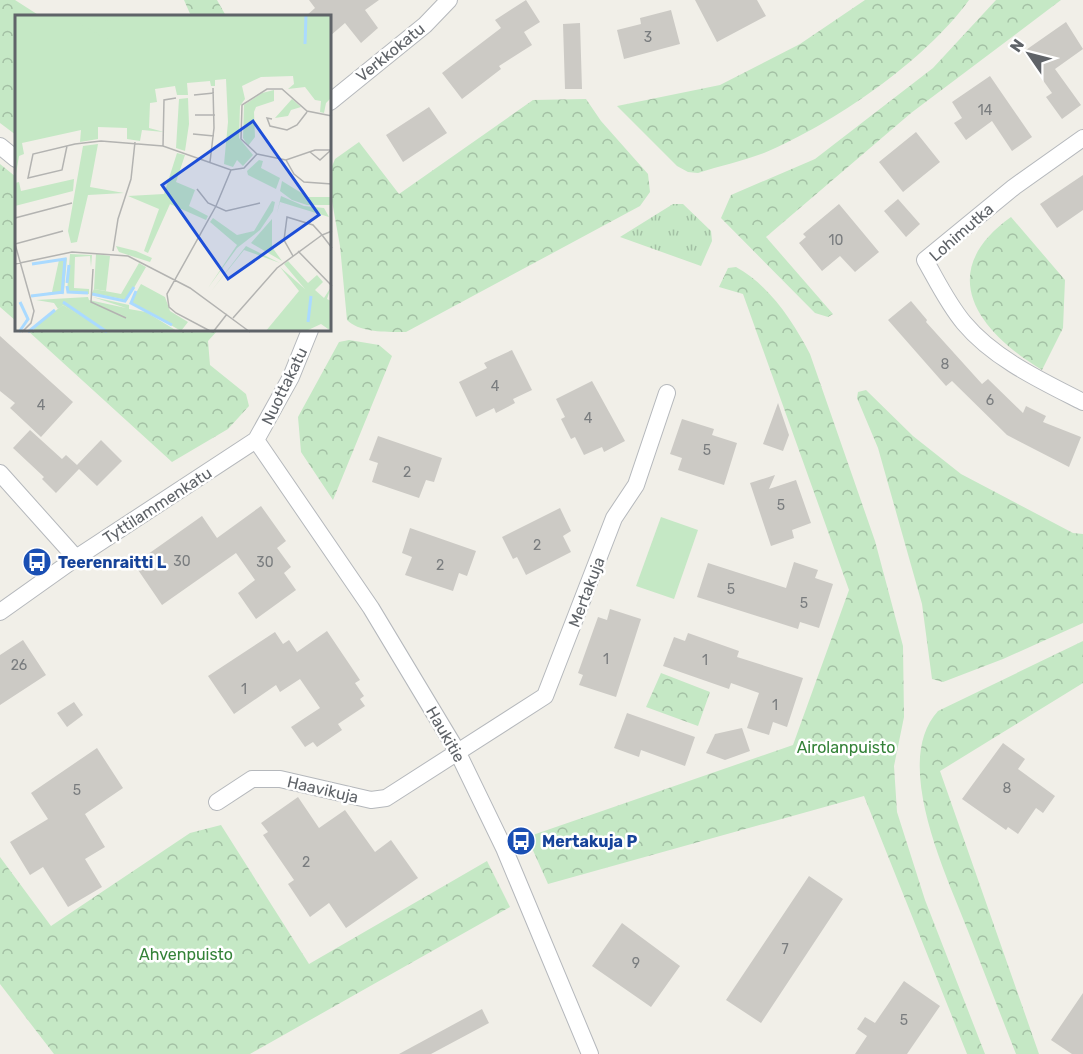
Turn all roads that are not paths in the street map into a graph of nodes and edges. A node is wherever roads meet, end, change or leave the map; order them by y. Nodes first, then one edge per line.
1 (448, 0) edge
2 (332, 100) edge
3 (1083, 138) edge
4 (0, 146) edge
5 (15, 158) edge
6 (309, 332) edge
7 (667, 393) dead end
8 (1083, 402) edge
9 (256, 440) junction
10 (0, 473) edge
11 (76, 558) junction
12 (0, 612) edge
13 (457, 752) junction
14 (217, 802) dead end
15 (590, 1054) edge

1 - 2 street, Verkkokatu
3 - 8 street, Lohimutka
4 - 5 street
6 - 9 street, Nuottakatu
7 - 13 street, Mertakuja
9 - 11 street, Tyttilammenkatu
9 - 13 street, Haukitie
10 - 11 street
11 - 12 street, Tyttilammenkatu
13 - 14 street, Haavikuja
13 - 15 street, Haukitie

